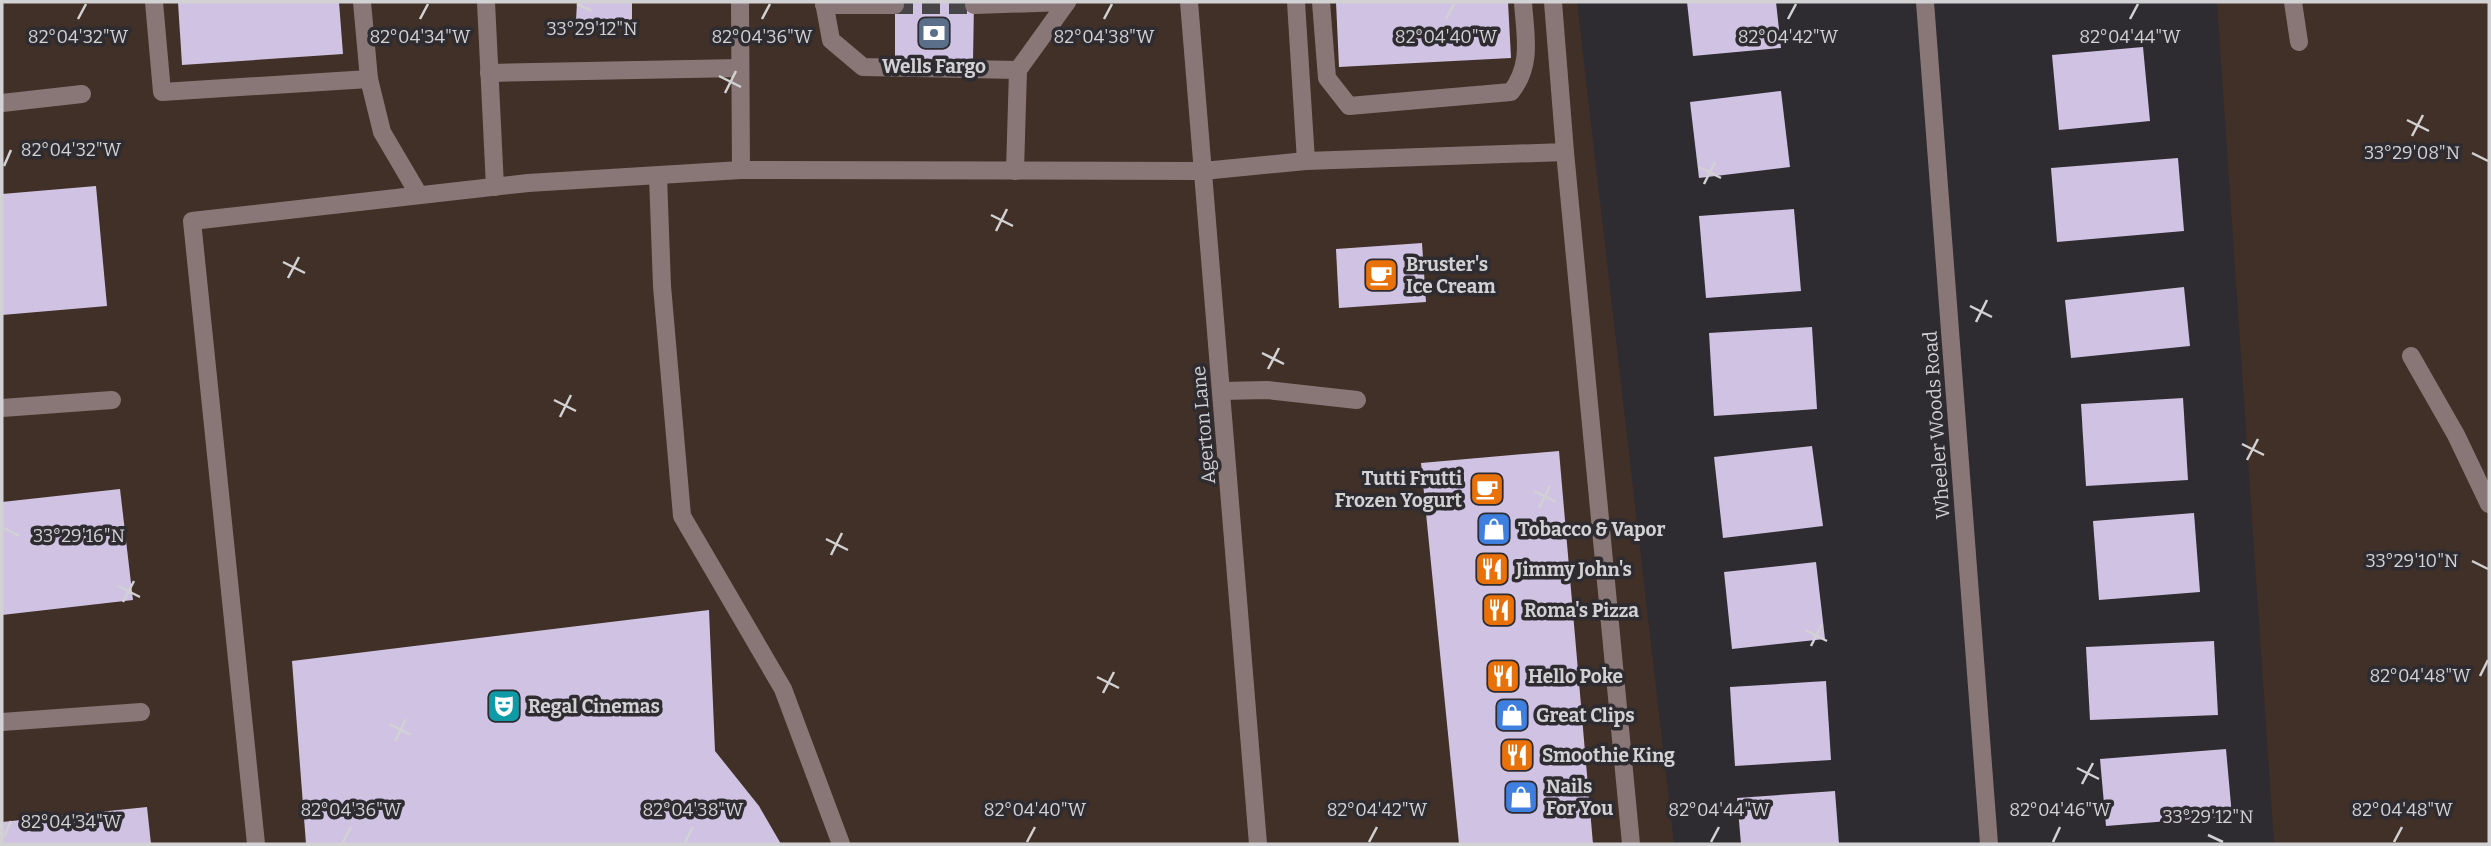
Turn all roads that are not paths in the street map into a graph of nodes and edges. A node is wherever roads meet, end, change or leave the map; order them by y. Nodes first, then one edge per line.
1 (154, 2) edge
2 (362, 2) edge
3 (486, 2) edge
4 (740, 2) edge
5 (1067, 2) edge
6 (1189, 2) edge
7 (1296, 2) edge
8 (1321, 2) edge
9 (1523, 2) edge
10 (1553, 2) edge
11 (1925, 2) edge
12 (2293, 2) edge
13 (824, 3) edge
14 (895, 5) dead end
15 (974, 5) dead end
16 (2299, 42) dead end
17 (740, 68) junction
18 (1018, 70) junction
19 (489, 73) junction
20 (369, 79) junction
21 (82, 94) dead end
22 (2, 103) edge
23 (1565, 152) junction
24 (1306, 161) junction
25 (741, 170) junction
26 (1015, 171) junction
27 (1203, 171) junction
28 (658, 176) junction
29 (495, 187) junction
30 (419, 195) junction
31 (2411, 356) dead end
32 (1221, 391) junction
33 (112, 400) dead end
34 (1357, 400) dead end
35 (2, 408) edge
36 (2489, 504) edge
37 (141, 712) dead end
38 (2, 722) edge
39 (256, 844) edge
40 (841, 844) edge
41 (1258, 844) edge
42 (1632, 844) edge
43 (1989, 844) edge

1 - 20 street
2 - 20 street
3 - 19 street
4 - 17 street
5 - 15 street
5 - 18 street
6 - 27 street, Agerton Lane
7 - 24 street
8 - 9 street
10 - 23 street
11 - 43 street, Wheeler Woods Road
12 - 16 street
13 - 14 street
13 - 18 street
17 - 19 street
17 - 25 street
18 - 26 street
19 - 29 street
20 - 30 street
21 - 22 street
23 - 24 street
23 - 42 street
24 - 27 street
25 - 26 street
25 - 28 street
26 - 27 street
27 - 32 street, Agerton Lane
28 - 29 street
28 - 40 street
29 - 30 street
30 - 39 street
31 - 36 street
32 - 34 street
32 - 41 street, Agerton Lane
33 - 35 street
37 - 38 street

